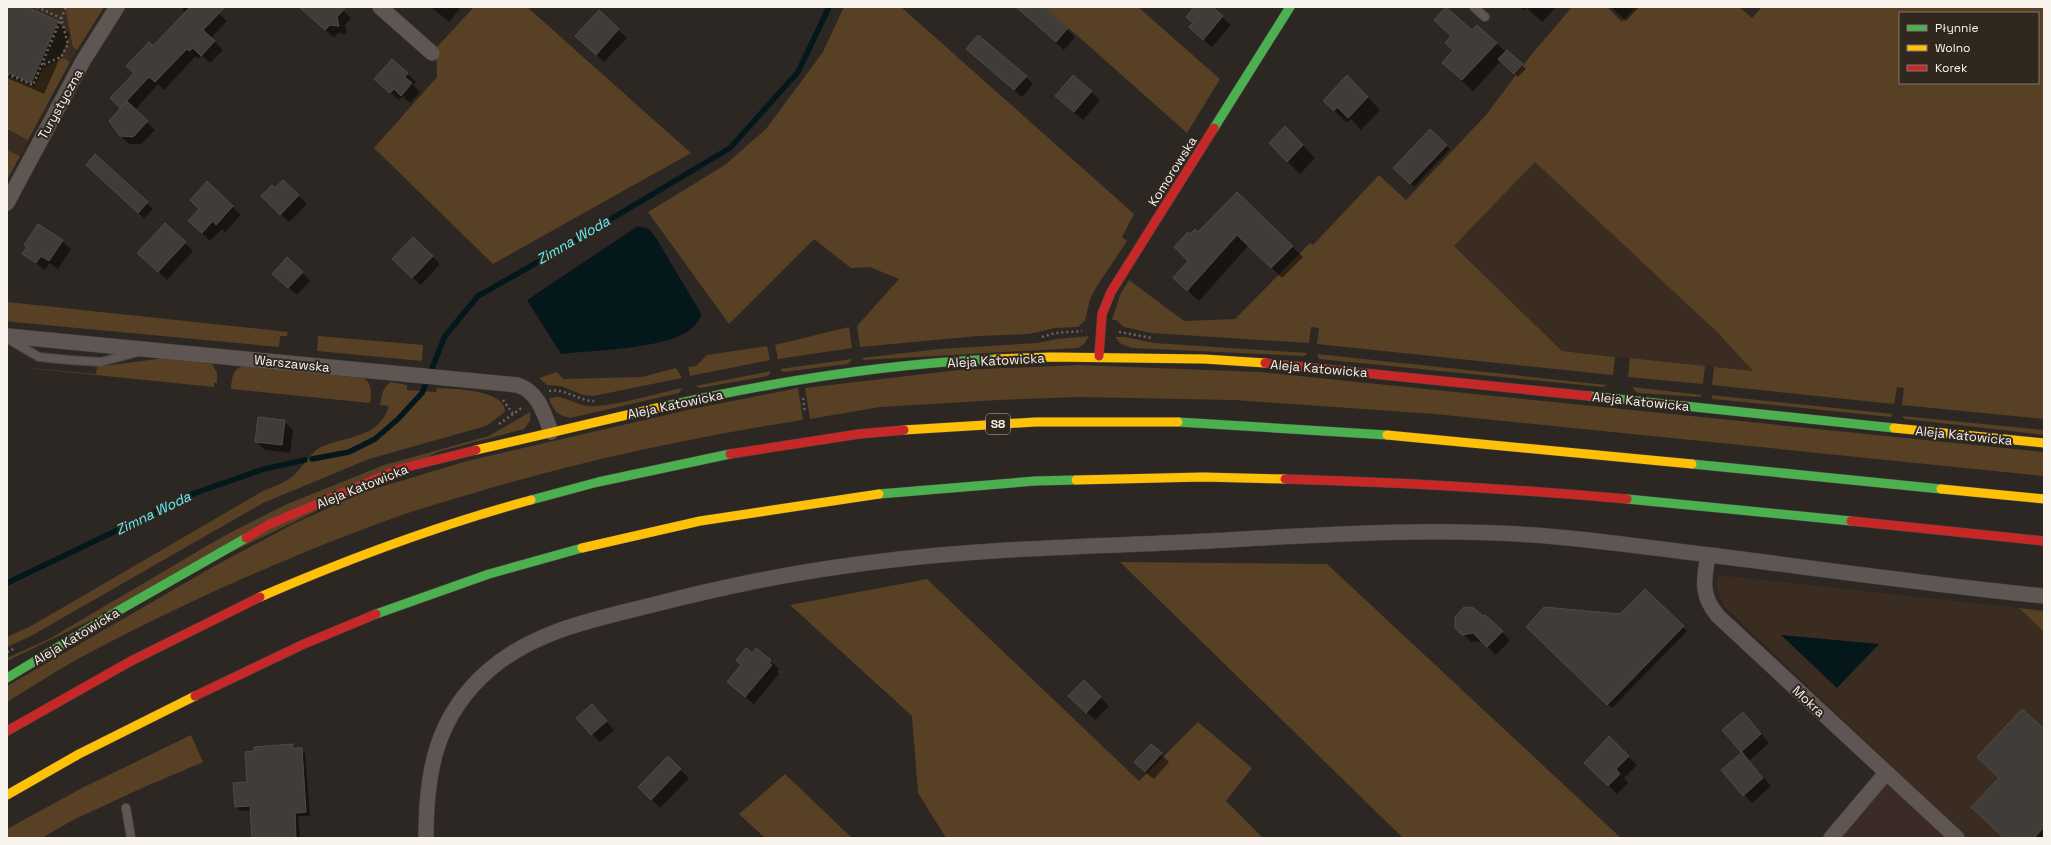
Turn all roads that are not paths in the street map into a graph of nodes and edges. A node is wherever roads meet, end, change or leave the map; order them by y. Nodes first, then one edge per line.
1 (117, 7) edge
2 (380, 7) edge
3 (1290, 7) edge
4 (1474, 7) edge
5 (1485, 17) dead end
6 (432, 53) dead end
7 (7, 203) edge
8 (7, 338) edge
9 (1098, 356) junction
10 (551, 432) junction
11 (2044, 443) edge
12 (2044, 499) edge
13 (2044, 541) edge
14 (1708, 555) junction
15 (2044, 596) edge
16 (7, 678) edge
17 (7, 731) edge
18 (1886, 773) junction
19 (7, 795) edge
20 (126, 808) dead end
21 (131, 838) edge
22 (426, 838) edge
23 (1831, 838) edge
24 (1957, 838) edge

1 - 7 street, Turystyczna
2 - 6 street
3 - 9 main road, Komorowska
4 - 5 lane
8 - 10 street, Warszawska
9 - 10 main road, Aleja Katowicka
9 - 11 main road, Aleja Katowicka
10 - 16 main road, Aleja Katowicka
12 - 17 main road, S8
13 - 19 main road
14 - 15 street
14 - 18 street, Mokra
14 - 22 street
18 - 23 street
18 - 24 street, Mokra
20 - 21 lane

